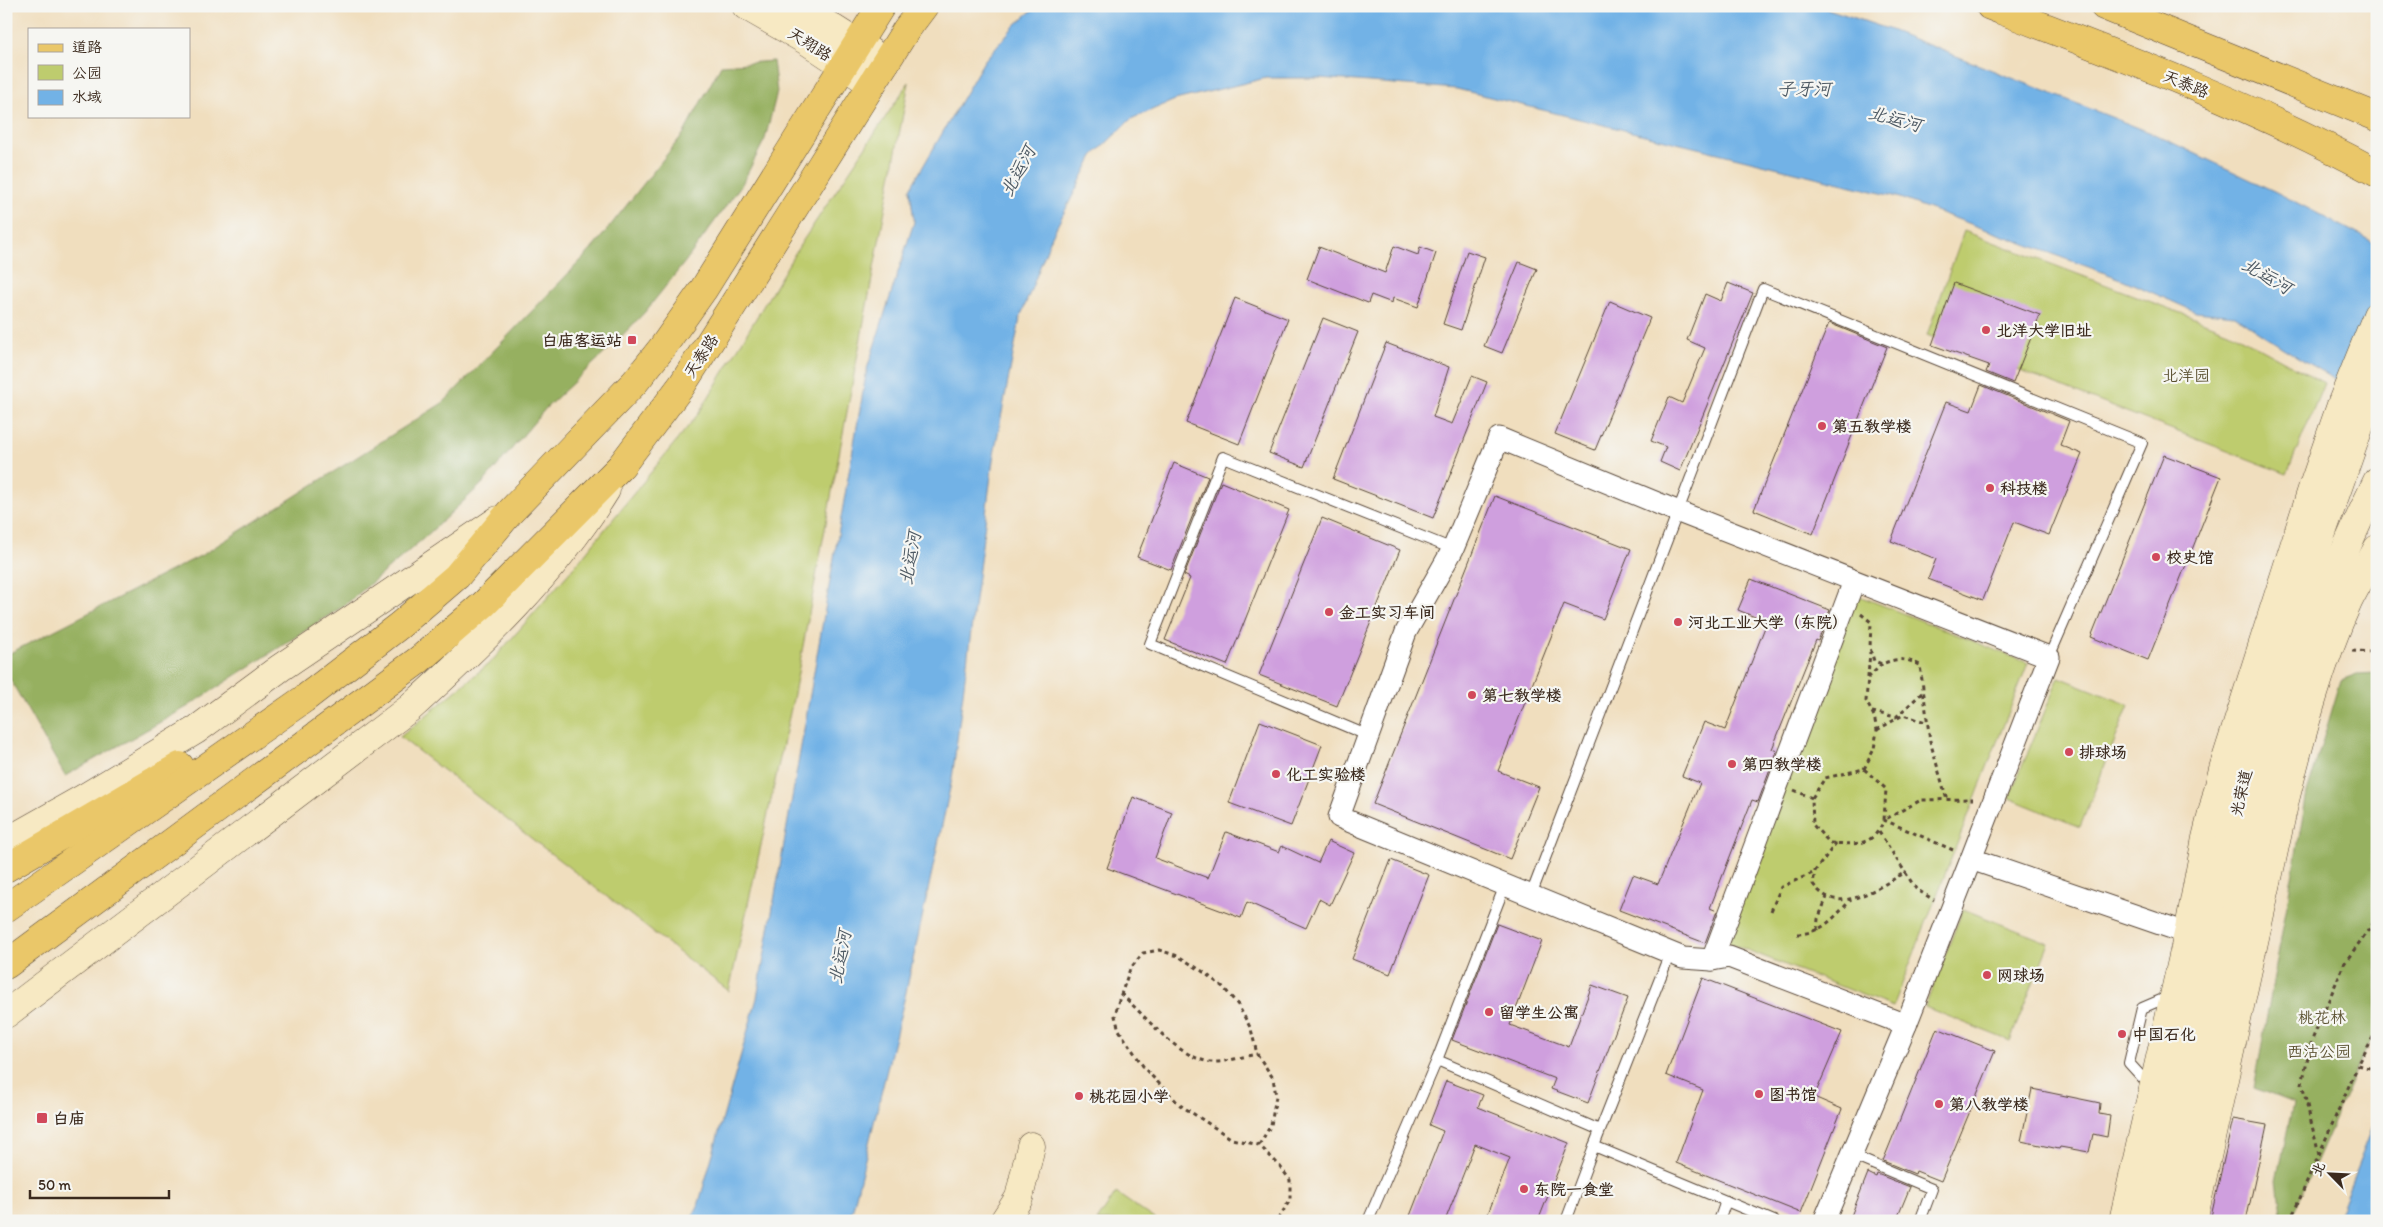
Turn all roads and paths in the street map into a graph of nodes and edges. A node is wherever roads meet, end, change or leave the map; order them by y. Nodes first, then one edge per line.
1 (746, 6) edge
2 (798, 6) edge
3 (881, 6) edge
4 (924, 6) edge
5 (1990, 6) edge
6 (2104, 6) edge
7 (857, 42) junction
8 (844, 65) junction
9 (879, 73) junction
10 (2377, 117) edge
11 (2377, 173) edge
12 (2377, 315) edge
13 (2377, 377) edge
14 (2352, 408) junction
15 (621, 466) junction
16 (2377, 481) edge
17 (510, 512) junction
18 (1679, 512) junction
19 (1453, 549) junction
20 (2377, 549) edge
21 (1854, 582) junction
22 (1847, 602) junction
23 (400, 625) junction
24 (1870, 648) junction
25 (2049, 657) junction
26 (1882, 664) junction
27 (1868, 678) junction
28 (1923, 692) junction
29 (1872, 712) junction
30 (1896, 717) junction
31 (1927, 722) junction
32 (1877, 730) junction
33 (1368, 736) junction
34 (1864, 769) junction
35 (1994, 798) junction
36 (1947, 800) junction
37 (1884, 820) junction
38 (1879, 832) junction
39 (6, 842) edge
40 (1836, 843) junction
41 (1971, 859) junction
42 (6, 868) edge
43 (1815, 872) junction
44 (1906, 872) junction
45 (1505, 885) junction
46 (1530, 895) junction
47 (1827, 897) junction
48 (1851, 900) junction
49 (6, 908) edge
50 (1952, 908) junction
51 (1771, 912) dead end
52 (2377, 918) edge
53 (1817, 930) junction
54 (1797, 934) dead end
55 (2219, 944) junction
56 (1670, 953) junction
57 (1712, 960) junction
58 (6, 965) edge
59 (2186, 990) junction
60 (1122, 994) junction
61 (6, 1014) edge
62 (1906, 1025) junction
63 (2377, 1030) edge
64 (1257, 1054) junction
65 (1438, 1060) junction
66 (2358, 1065) junction
67 (2377, 1070) edge
68 (1600, 1130) junction
69 (1259, 1145) junction
70 (1031, 1146) dead end
71 (1594, 1146) junction
72 (1851, 1155) junction
73 (2319, 1155) junction
74 (1726, 1201) junction
75 (1004, 1221) edge
76 (1277, 1221) edge
77 (1368, 1221) edge
78 (1566, 1221) edge
79 (1718, 1221) edge
80 (1774, 1221) edge
81 (1824, 1221) edge
82 (1920, 1221) edge
83 (2123, 1221) edge
84 (2147, 1221) edge
85 (2173, 1221) edge
86 (2193, 1221) edge
87 (2290, 1221) edge

1 - 8 main road, 天翔路
2 - 7 main road, 天翔路
3 - 7 main road
4 - 9 main road, 天泰路
5 - 11 main road, 天泰路
6 - 10 main road
7 - 8 main road
7 - 9 main road, 天翔路
8 - 9 main road, 天翔路
8 - 17 main road
9 - 15 main road, 天泰路
12 - 14 main road
13 - 14 main road, 光荣道
14 - 55 main road, 光荣道
15 - 58 main road, 天泰路
15 - 61 main road
16 - 55 main road, 光荣道
17 - 23 main road
17 - 39 main road
18 - 19 street
18 - 21 street
18 - 25 lane
18 - 46 lane
19 - 33 street
19 - 33 lane
20 - 55 main road
21 - 22 street
21 - 25 street
22 - 24 path
22 - 57 street
23 - 42 main road
23 - 49 main road
24 - 26 path
24 - 27 path
25 - 35 street
26 - 27 path
26 - 28 path
27 - 29 path
28 - 30 path
28 - 31 path
29 - 30 path
29 - 32 path
30 - 31 path
30 - 32 path
31 - 36 path
32 - 34 path
33 - 45 street
34 - 37 path
34 - 40 path
35 - 36 path
35 - 41 street
36 - 37 path
37 - 38 path
37 - 41 path
38 - 40 path
38 - 44 path
40 - 43 path
41 - 50 street
41 - 55 street
43 - 47 path
43 - 51 path
44 - 48 path
44 - 50 path
45 - 46 street
45 - 65 lane
46 - 56 street
47 - 48 path
47 - 53 path
48 - 53 path
50 - 62 street
52 - 73 path
53 - 54 path
55 - 59 main road, 光荣道
55 - 85 main road, 光荣道
55 - 86 main road
56 - 57 street
56 - 68 lane
57 - 62 street
59 - 83 main road
59 - 84 main road, 光荣道
60 - 64 path
60 - 64 path
60 - 69 path
62 - 72 street
63 - 66 path
64 - 69 path
65 - 68 lane
65 - 77 lane
66 - 67 path
66 - 73 path
68 - 71 lane
69 - 76 path
70 - 75 main road
71 - 74 lane
71 - 78 lane
72 - 81 street
72 - 82 lane
73 - 87 path
74 - 79 lane
74 - 80 lane

